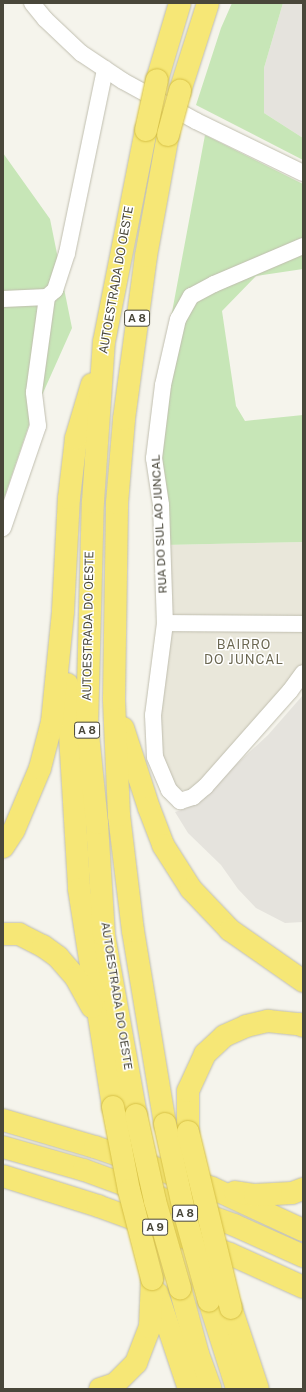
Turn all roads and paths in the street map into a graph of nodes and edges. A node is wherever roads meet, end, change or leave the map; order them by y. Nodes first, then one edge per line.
1 (32, 3) edge
2 (180, 3) edge
3 (208, 3) edge
4 (105, 69) junction
5 (303, 173) edge
6 (303, 246) edge
7 (47, 297) junction
8 (3, 299) edge
9 (104, 342) junction
10 (3, 528) edge
11 (63, 611) junction
12 (165, 623) junction
13 (303, 624) edge
14 (303, 673) edge
15 (114, 699) junction
16 (3, 847) edge
17 (3, 934) edge
18 (281, 967) junction
19 (303, 980) edge
20 (303, 987) edge
21 (98, 1019) junction
22 (303, 1026) edge
23 (3, 1120) edge
24 (3, 1147) edge
25 (3, 1176) edge
26 (212, 1188) junction
27 (303, 1189) edge
28 (303, 1230) edge
29 (303, 1256) edge
30 (152, 1279) junction
31 (303, 1287) edge
32 (100, 1389) edge
33 (189, 1389) edge
34 (211, 1389) edge
35 (236, 1389) edge
36 (258, 1389) edge

1 - 4 street
2 - 9 highway, AUTOESTRADA DO OESTE / A 8, bridge
3 - 15 highway, AUTOESTRADA DO OESTE / A 8, bridge
4 - 5 street
4 - 7 street
6 - 12 street, RUA DO SUL AO JUNCAL
7 - 8 street
7 - 10 street
9 - 11 highway
9 - 34 highway, AUTOESTRADA DO OESTE / A 8, bridge
11 - 16 highway
11 - 21 highway
12 - 13 street
12 - 14 street, RUA DO SUL AO JUNCAL
15 - 18 highway
15 - 35 highway, AUTOESTRADA DO OESTE / A 8, bridge
17 - 21 highway
18 - 19 highway
18 - 20 highway
21 - 30 highway, bridge
22 - 36 highway, bridge
23 - 26 highway
24 - 29 highway, A 9
25 - 31 highway, A 9
26 - 27 highway
26 - 28 highway
30 - 32 highway
30 - 33 highway

